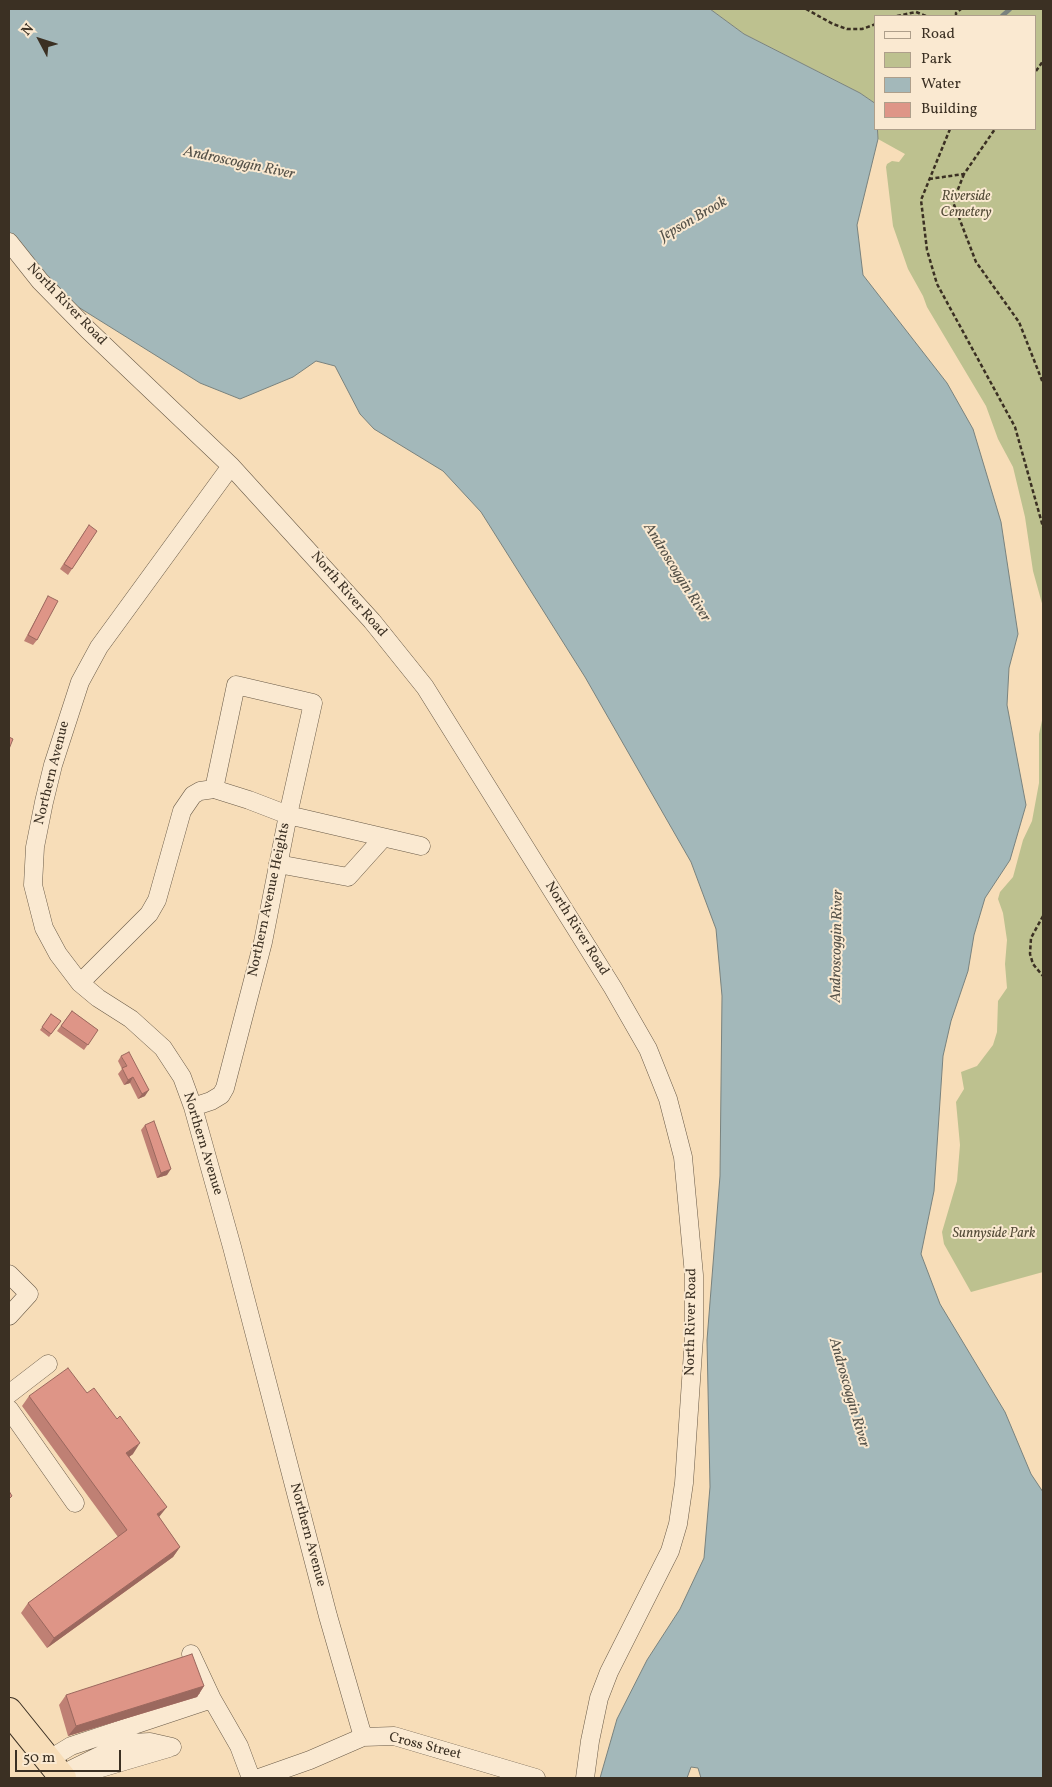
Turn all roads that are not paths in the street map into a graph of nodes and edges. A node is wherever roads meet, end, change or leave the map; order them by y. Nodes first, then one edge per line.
1 (9, 242) edge
2 (231, 466) junction
3 (214, 790) junction
4 (288, 815) junction
5 (383, 838) junction
6 (421, 846) dead end
7 (278, 864) junction
8 (80, 983) junction
9 (193, 1107) junction
10 (9, 1274) edge
11 (9, 1316) edge
12 (48, 1364) dead end
13 (9, 1394) edge
14 (9, 1409) edge
15 (75, 1503) dead end
16 (191, 1654) edge
17 (212, 1699) junction
18 (9, 1711) edge
19 (363, 1737) junction
20 (172, 1747) dead end
21 (61, 1773) edge
22 (251, 1778) edge
23 (259, 1778) edge
24 (536, 1778) edge
25 (585, 1778) edge

1 - 2 street, North River Road
2 - 8 street, Northern Avenue
2 - 25 street, North River Road
3 - 4 street, Northern Avenue Heights
3 - 4 street
3 - 8 street
4 - 5 street
4 - 7 street, Northern Avenue Heights
5 - 6 street
5 - 7 street
7 - 9 street, Northern Avenue Heights
8 - 9 street, Northern Avenue
9 - 19 street, Northern Avenue
10 - 11 street
12 - 13 street
14 - 15 street
16 - 17 street
17 - 21 street
17 - 22 street
18 - 21 highway
19 - 23 street, Cross Street
19 - 24 street, Cross Street
20 - 21 street

